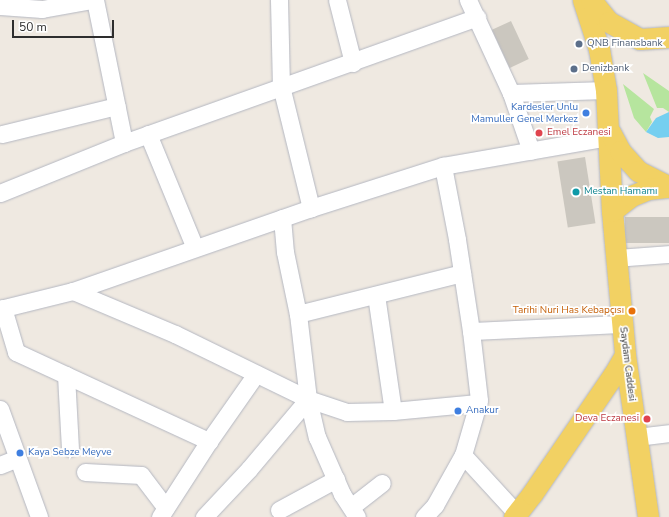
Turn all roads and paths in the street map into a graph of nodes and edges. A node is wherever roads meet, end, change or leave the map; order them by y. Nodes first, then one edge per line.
1 (92, 0) edge
2 (95, 0) edge
3 (279, 0) edge
4 (337, 0) edge
5 (468, 0) edge
6 (583, 0) edge
7 (591, 0) edge
8 (65, 2) edge
9 (0, 6) edge
10 (477, 17) junction
11 (669, 37) edge
12 (353, 63) junction
13 (281, 86) junction
14 (606, 90) junction
15 (511, 93) junction
16 (117, 106) junction
17 (609, 133) junction
18 (2, 134) dead end
19 (148, 134) junction
20 (124, 143) junction
21 (531, 151) junction
22 (443, 166) junction
23 (668, 187) edge
24 (0, 193) edge
25 (311, 208) junction
26 (612, 211) junction
27 (282, 218) junction
28 (195, 248) junction
29 (669, 254) edge
30 (616, 258) junction
31 (462, 273) junction
32 (73, 291) junction
33 (376, 295) junction
34 (2, 309) edge
35 (298, 314) junction
36 (622, 324) junction
37 (471, 331) junction
38 (625, 355) junction
39 (256, 374) junction
40 (66, 375) junction
41 (308, 399) junction
42 (478, 403) junction
43 (0, 409) edge
44 (393, 411) junction
45 (669, 433) edge
46 (637, 437) junction
47 (210, 441) junction
48 (70, 448) dead end
49 (463, 455) junction
50 (17, 458) junction
51 (0, 465) edge
52 (85, 472) dead end
53 (336, 479) junction
54 (382, 483) dead end
55 (279, 510) dead end
56 (354, 512) edge
57 (163, 513) edge
58 (516, 515) edge
59 (208, 516) edge
60 (39, 517) edge
61 (424, 517) edge
62 (648, 517) edge

1 - 8 street
2 - 16 street
3 - 13 street
4 - 12 street
5 - 10 street
6 - 14 main road, Saydam Caddesi
7 - 11 main road
8 - 9 street
10 - 12 street
10 - 15 street
12 - 13 street
13 - 19 street
13 - 25 street
14 - 15 street
14 - 17 main road, Saydam Caddesi
15 - 21 street
16 - 18 street
16 - 20 street
17 - 21 street
17 - 23 main road
17 - 26 main road, Saydam Caddesi
19 - 20 street
19 - 28 street
20 - 24 street
21 - 22 street
22 - 25 street
22 - 31 street
23 - 26 main road
25 - 27 street
26 - 30 main road, Saydam Caddesi
27 - 28 street
27 - 35 street
28 - 32 street
29 - 30 street
30 - 36 main road, Saydam Caddesi
31 - 33 street
31 - 37 street
32 - 34 street
32 - 39 street
33 - 35 street
33 - 44 street
34 - 40 street
35 - 41 street
36 - 37 street
36 - 38 main road, Saydam Caddesi
37 - 42 street
38 - 46 main road, Saydam Caddesi
38 - 58 main road
39 - 41 street
39 - 47 street
40 - 47 street
40 - 48 street
41 - 44 street
41 - 53 street
41 - 59 street
42 - 44 street
42 - 49 street
43 - 50 street
45 - 46 street
46 - 62 main road, Saydam Caddesi
47 - 57 street
49 - 58 street
49 - 61 street
50 - 51 street
50 - 60 street
52 - 57 street
53 - 55 street
53 - 56 street
54 - 56 street

